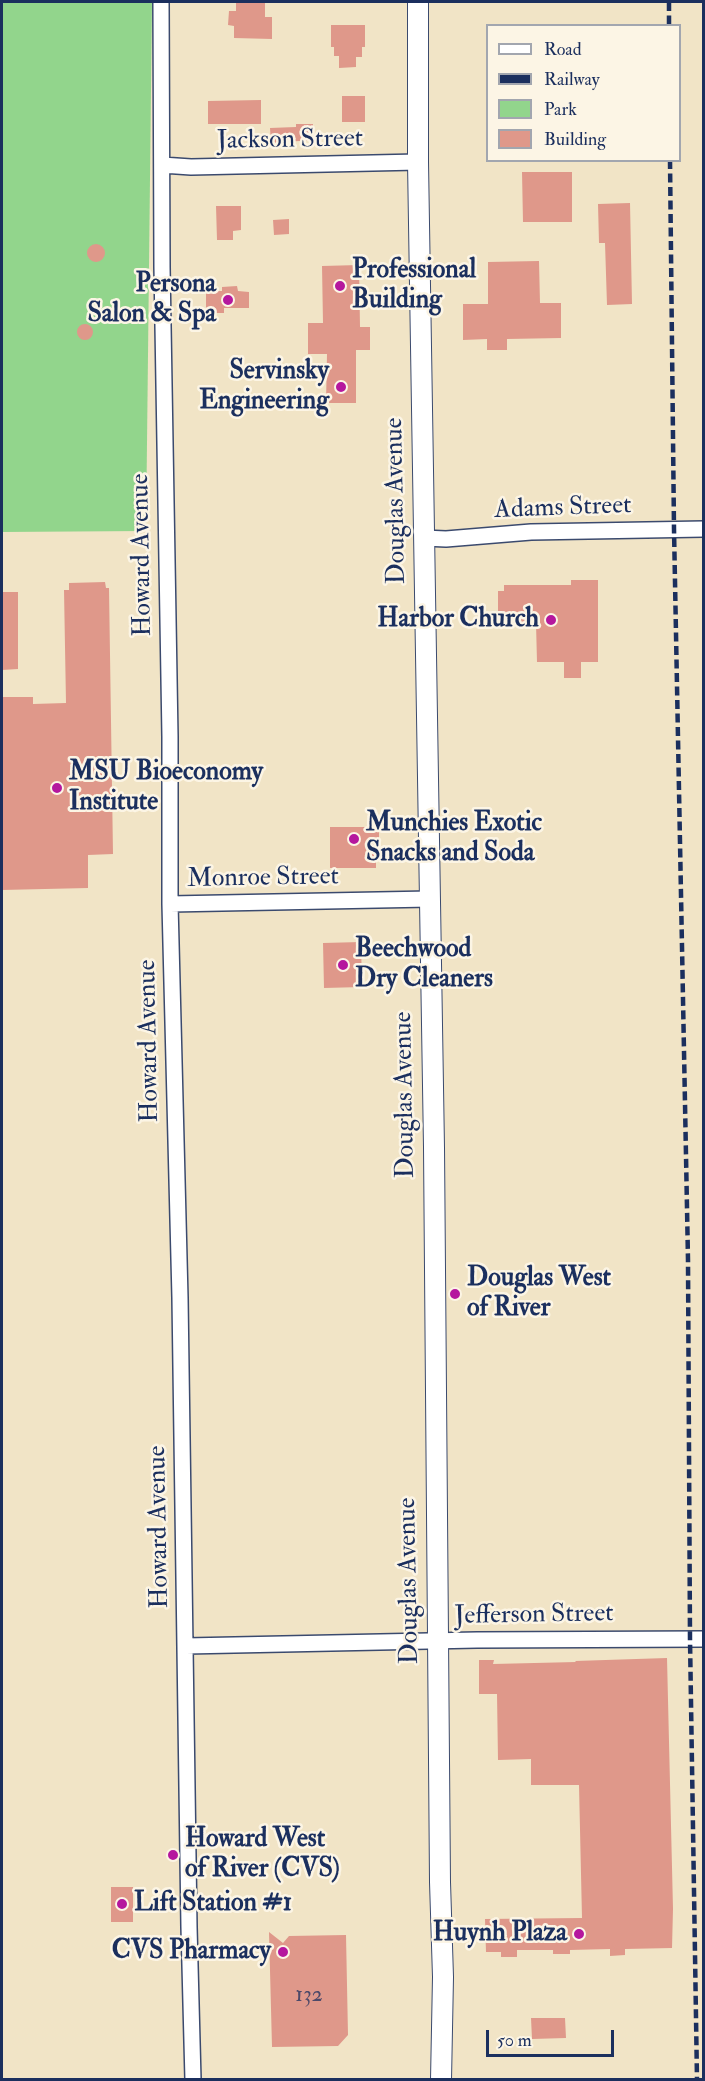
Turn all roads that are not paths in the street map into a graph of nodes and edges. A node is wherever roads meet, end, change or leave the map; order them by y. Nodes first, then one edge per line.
1 (161, 2) edge
2 (417, 2) edge
3 (418, 162) junction
4 (162, 165) junction
5 (704, 529) edge
6 (424, 538) junction
7 (430, 899) junction
8 (170, 904) junction
9 (704, 1639) edge
10 (438, 1642) junction
11 (186, 1646) junction
12 (193, 2079) edge
13 (441, 2079) edge

1 - 4 street, Howard Avenue
2 - 3 street, Douglas Avenue
3 - 4 street, Jackson Street
3 - 6 street, Douglas Avenue
4 - 8 street, Howard Avenue
5 - 6 street, Adams Street
6 - 7 street, Douglas Avenue
7 - 8 street, Monroe Street
7 - 10 street, Douglas Avenue
8 - 11 street, Howard Avenue
9 - 10 street, Jefferson Street
10 - 11 street, Jefferson Street
10 - 13 street, Douglas Avenue
11 - 12 street, Howard Avenue

